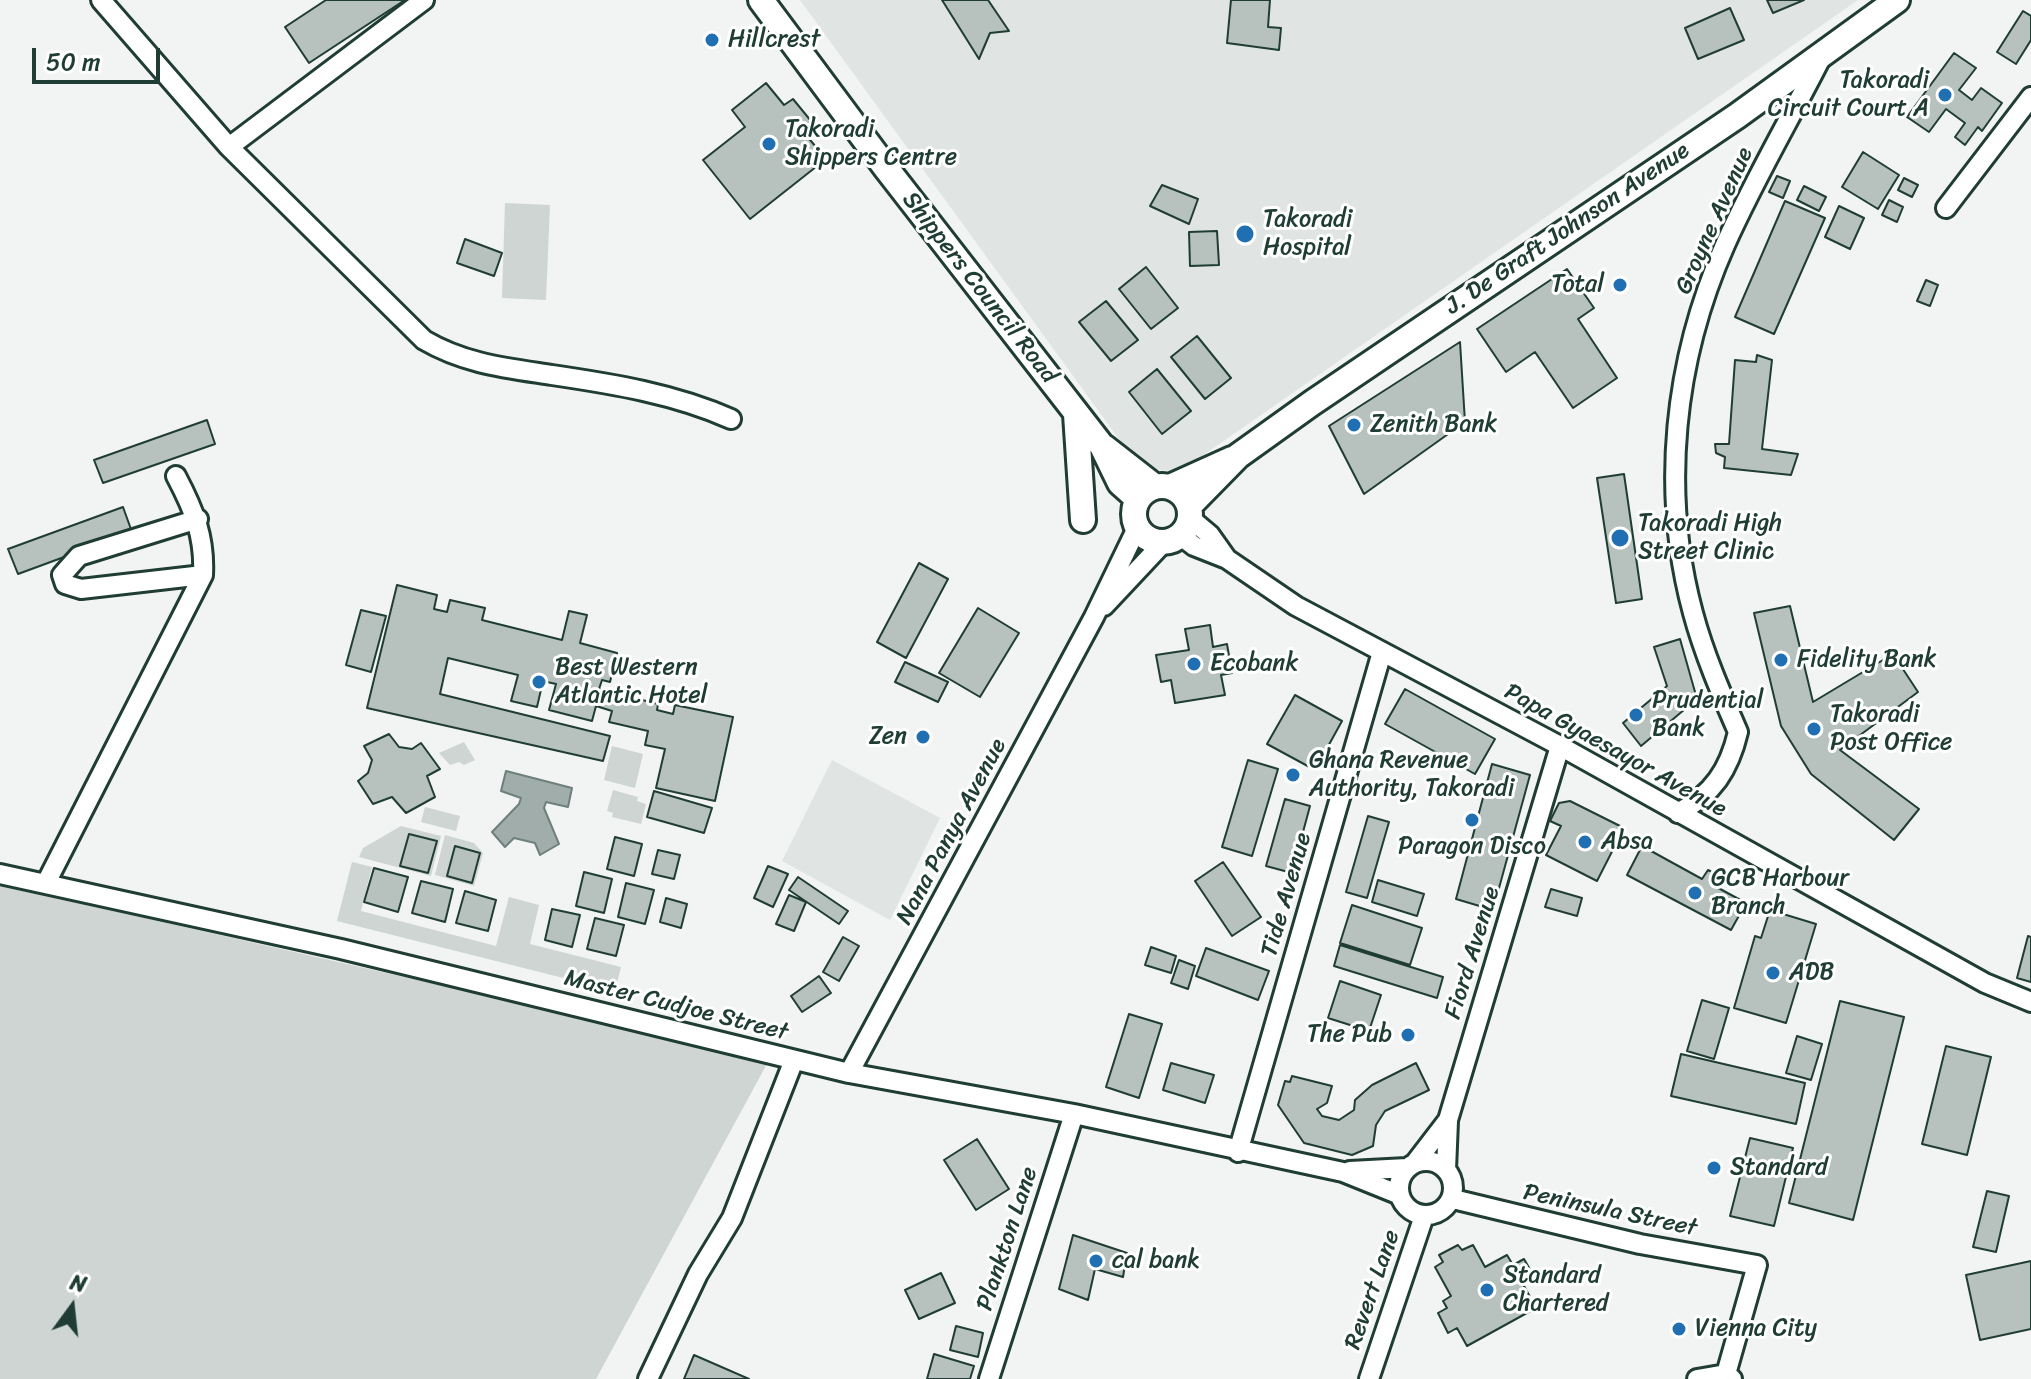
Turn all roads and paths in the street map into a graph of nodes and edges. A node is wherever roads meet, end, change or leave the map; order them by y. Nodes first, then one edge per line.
1 (101, 0) edge
2 (424, 0) edge
3 (761, 0) edge
4 (1897, 0) edge
5 (1822, 56) junction
6 (2031, 97) edge
7 (229, 147) junction
8 (1946, 208) dead end
9 (1076, 411) junction
10 (731, 419) dead end
11 (1238, 456) junction
12 (176, 476) dead end
13 (1154, 491) junction
14 (198, 519) junction
15 (1083, 520) dead end
16 (1181, 526) junction
17 (1137, 528) junction
18 (203, 575) junction
19 (1096, 614) junction
20 (1382, 652) junction
21 (1560, 746) junction
22 (1678, 813) junction
23 (0, 874) edge
24 (46, 883) junction
25 (2031, 1002) edge
26 (794, 1060) junction
27 (849, 1073) junction
28 (1074, 1114) junction
29 (1448, 1120) junction
30 (1238, 1152) junction
31 (1411, 1166) junction
32 (1446, 1170) junction
33 (1343, 1172) junction
34 (1400, 1195) junction
35 (1453, 1199) junction
36 (1424, 1216) junction
37 (1729, 1377) edge
38 (648, 1379) edge
39 (989, 1379) edge
40 (1369, 1379) edge
41 (1697, 1379) edge

1 - 7 street
2 - 7 street
3 - 9 street, Shippers Council Road
4 - 5 street, J. De Graft Johnson Avenue
5 - 11 street, J. De Graft Johnson Avenue
5 - 22 street, Groyne Avenue
6 - 8 street
7 - 10 street
9 - 13 street, Shippers Council Road
9 - 15 street
11 - 13 street, J. De Graft Johnson Avenue
11 - 16 street, J. De Graft Johnson Avenue
12 - 14 street
13 - 16 street, Shippers Council Road
13 - 17 street
14 - 18 street
14 - 18 street
16 - 17 street
16 - 19 street, Nana Panya Avenue
16 - 20 street, Papa Gyaesayor Avenue
17 - 19 street, Nana Panya Avenue
18 - 24 street
19 - 27 street, Nana Panya Avenue
20 - 21 street, Papa Gyaesayor Avenue
20 - 30 street, Tide Avenue
21 - 22 street, Papa Gyaesayor Avenue
21 - 29 street, Fiord Avenue
22 - 25 street, Papa Gyaesayor Avenue
23 - 24 street, Master Cudjoe Street
24 - 26 street, Master Cudjoe Street
26 - 27 street, Master Cudjoe Street
26 - 38 street
27 - 28 street, Master Cudjoe Street
28 - 30 street, Master Cudjoe Street
28 - 39 street, Plankton Lane
29 - 31 street, Fiord Avenue
29 - 32 street
30 - 33 street, Master Cudjoe Street
31 - 32 street
31 - 33 street, Master Cudjoe Street
31 - 34 street
32 - 35 street
33 - 34 street, Master Cudjoe Street
34 - 36 street
35 - 36 street
35 - 37 street, Peninsula Street
36 - 40 street, Revert Lane
37 - 41 street

